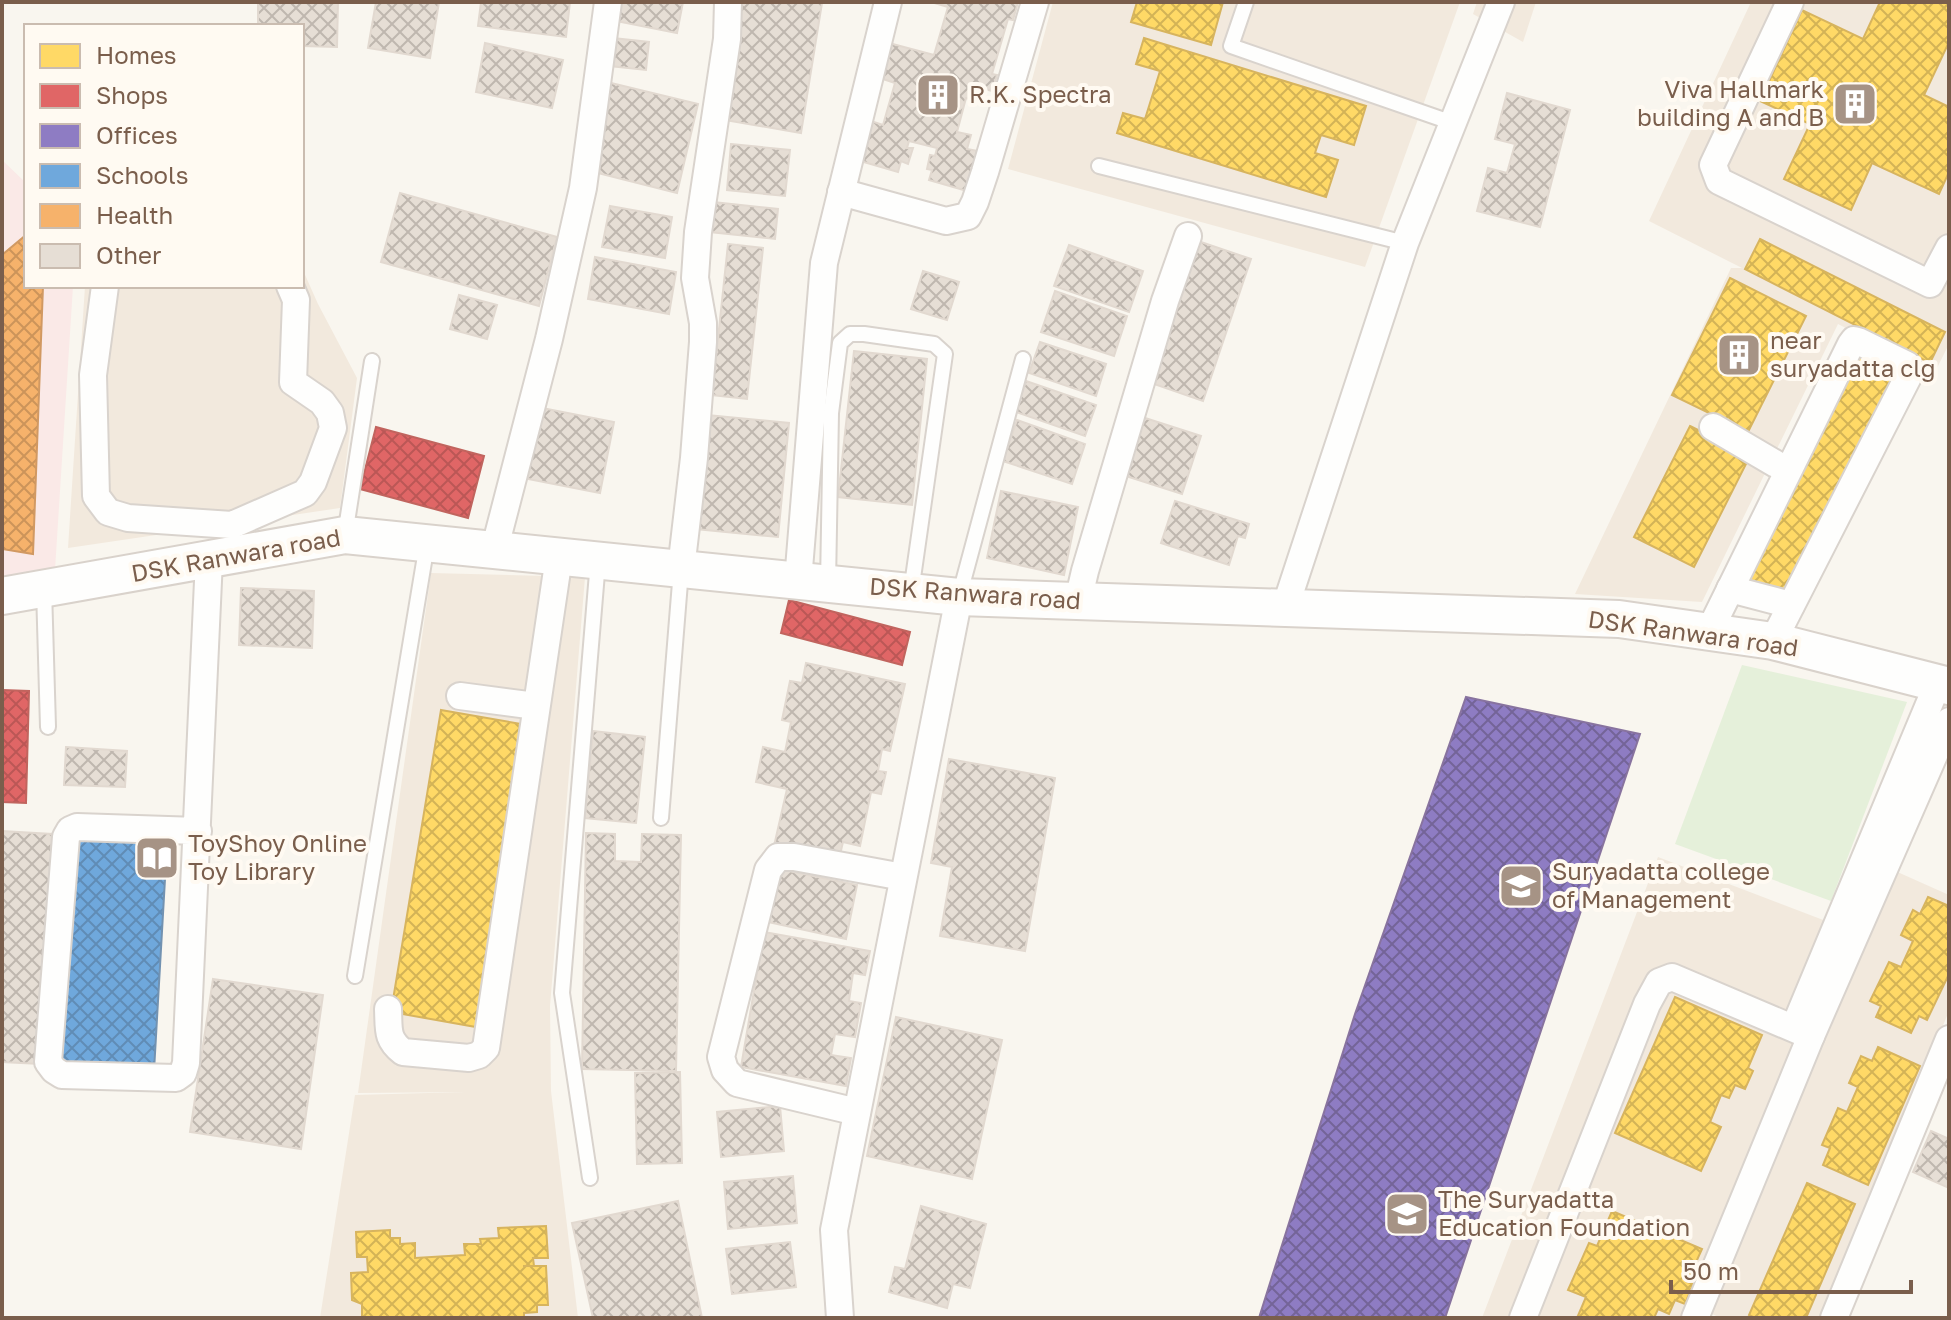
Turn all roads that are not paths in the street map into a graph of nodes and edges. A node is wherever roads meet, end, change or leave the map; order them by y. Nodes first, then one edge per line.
1 (608, 2) edge
2 (728, 2) edge
3 (888, 2) edge
4 (1035, 2) edge
5 (1246, 2) edge
6 (1501, 2) edge
7 (1790, 2) edge
8 (1453, 123) junction
9 (1099, 166) dead end
10 (841, 192) junction
11 (1188, 236) dead end
12 (1405, 243) junction
13 (1949, 248) edge
14 (105, 288) edge
15 (291, 288) edge
16 (1843, 333) dead end
17 (1023, 359) dead end
18 (372, 361) dead end
19 (1713, 427) dead end
20 (1776, 464) junction
21 (265, 510) junction
22 (345, 535) junction
23 (427, 544) junction
24 (269, 549) junction
25 (494, 551) junction
26 (559, 557) junction
27 (209, 559) junction
28 (598, 561) junction
29 (681, 569) junction
30 (813, 583) junction
31 (44, 589) junction
32 (1730, 589) junction
33 (911, 592) junction
34 (2, 596) edge
35 (959, 597) junction
36 (1078, 601) junction
37 (1791, 605) junction
38 (1285, 608) junction
39 (1701, 631) junction
40 (1773, 641) junction
41 (1943, 684) edge
42 (460, 696) dead end
43 (536, 706) junction
44 (1949, 721) edge
45 (48, 727) dead end
46 (661, 818) dead end
47 (198, 831) junction
48 (903, 877) junction
49 (355, 976) dead end
50 (388, 1009) dead end
51 (1803, 1032) junction
52 (1949, 1039) edge
53 (857, 1112) junction
54 (590, 1178) dead end
55 (840, 1318) edge
56 (1523, 1318) edge
57 (1695, 1318) edge
58 (1834, 1318) edge

1 - 25 street
2 - 29 street
3 - 10 street
4 - 10 street
5 - 8 lane
6 - 8 street
7 - 13 street
8 - 12 street
9 - 12 lane
10 - 30 street
11 - 36 street
12 - 38 street
14 - 21 street
15 - 21 street
16 - 20 street
17 - 35 lane
18 - 22 lane
19 - 20 street
20 - 39 street
21 - 24 street
22 - 23 street, DSK Ranwara road
22 - 24 street, DSK Ranwara road
23 - 25 street, DSK Ranwara road
23 - 49 lane
24 - 27 street, DSK Ranwara road
25 - 26 street, DSK Ranwara road
26 - 28 street, DSK Ranwara road
26 - 43 street
27 - 31 street, DSK Ranwara road
27 - 47 street
28 - 29 street, DSK Ranwara road
28 - 54 lane
29 - 30 street, DSK Ranwara road
29 - 46 lane
30 - 33 street, DSK Ranwara road
30 - 33 lane
31 - 34 street, DSK Ranwara road
31 - 45 lane
32 - 37 street
32 - 37 street
32 - 39 street
33 - 35 street, DSK Ranwara road
35 - 36 street, DSK Ranwara road
35 - 48 street
36 - 38 street, DSK Ranwara road
37 - 40 street
38 - 39 street, DSK Ranwara road
39 - 40 street, DSK Ranwara road
40 - 41 street, DSK Ranwara road
41 - 51 street
42 - 43 street
43 - 50 street
44 - 51 street
47 - 47 street
48 - 53 street
48 - 53 street
51 - 56 street
51 - 57 street
52 - 58 street
53 - 55 street

